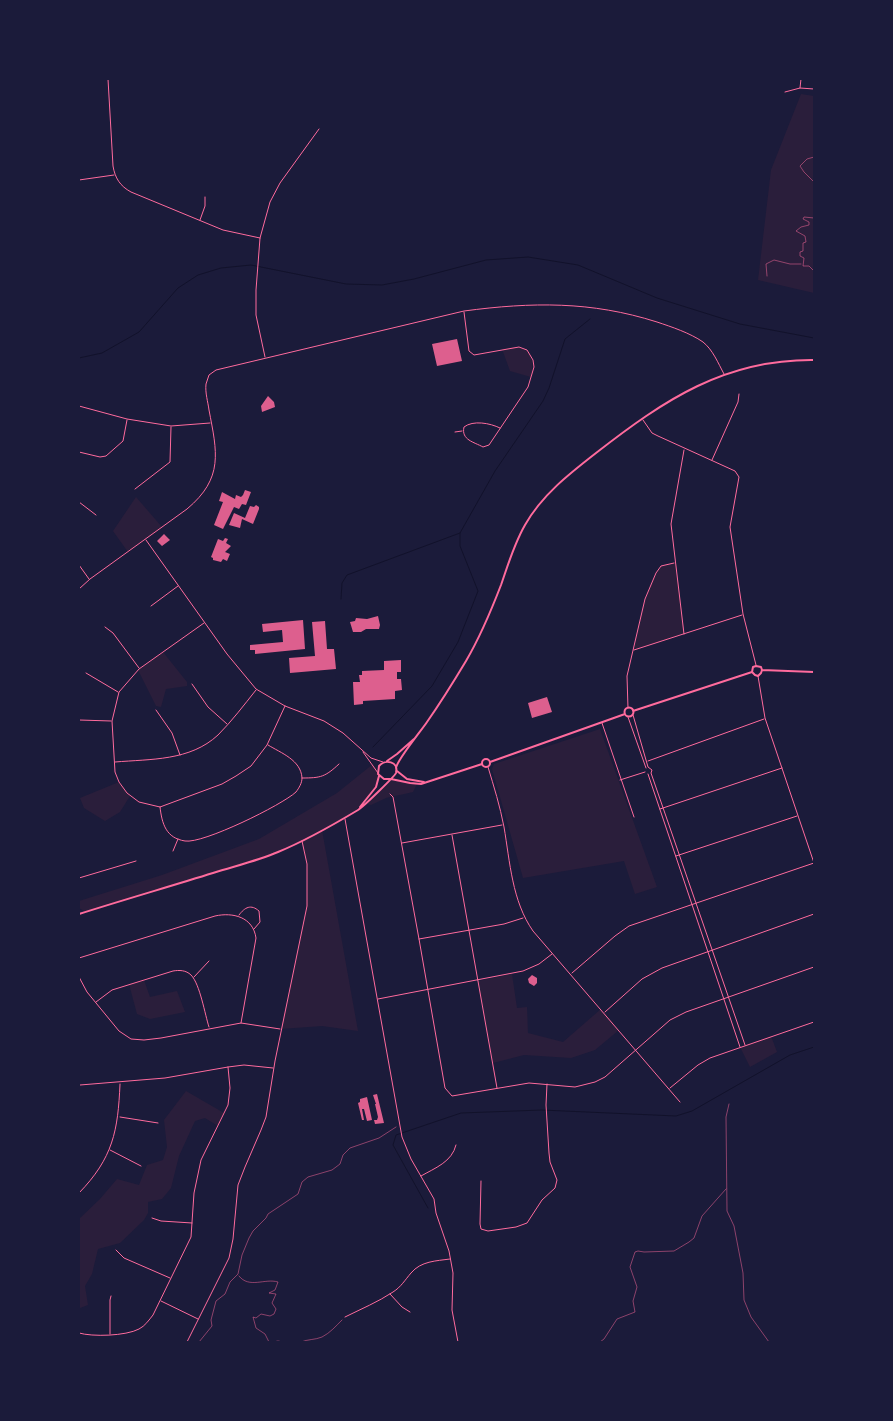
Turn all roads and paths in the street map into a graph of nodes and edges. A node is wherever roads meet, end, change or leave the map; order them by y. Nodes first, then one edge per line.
1 (108, 79) edge
2 (801, 79) edge
3 (800, 88) junction
4 (814, 89) edge
5 (785, 92) dead end
6 (319, 129) dead end
7 (814, 157) edge
8 (115, 174) junction
9 (79, 180) edge
10 (814, 182) edge
11 (205, 197) dead end
12 (814, 218) edge
13 (199, 220) junction
14 (260, 238) junction
15 (803, 263) junction
16 (814, 271) edge
17 (767, 276) dead end
18 (464, 311) junction
19 (265, 357) junction
20 (814, 360) edge
21 (724, 374) junction
22 (739, 394) dead end
23 (79, 406) edge
24 (127, 419) junction
25 (642, 419) junction
26 (212, 423) junction
27 (171, 426) junction
28 (500, 428) junction
29 (463, 431) junction
30 (455, 432) dead end
31 (684, 449) junction
32 (79, 452) edge
33 (712, 461) junction
34 (135, 489) dead end
35 (79, 502) edge
36 (96, 515) dead end
37 (146, 540) junction
38 (675, 563) junction
39 (79, 565) edge
40 (90, 579) junction
41 (179, 586) junction
42 (79, 589) edge
43 (151, 606) dead end
44 (743, 614) junction
45 (204, 623) junction
46 (105, 627) dead end
47 (684, 634) junction
48 (634, 650) junction
49 (756, 666) junction
50 (139, 669) junction
51 (762, 670) junction
52 (752, 672) junction
53 (814, 672) edge
54 (86, 673) dead end
55 (758, 676) junction
56 (192, 684) dead end
57 (256, 689) junction
58 (119, 692) junction
59 (285, 706) junction
60 (628, 708) junction
61 (156, 710) dead end
62 (634, 711) junction
63 (625, 714) junction
64 (633, 715) junction
65 (628, 717) junction
66 (765, 718) junction
67 (79, 720) edge
68 (112, 721) junction
69 (602, 723) junction
70 (228, 724) junction
71 (419, 733) junction
72 (267, 745) junction
73 (359, 748) junction
74 (180, 756) junction
75 (648, 761) junction
76 (115, 762) junction
77 (384, 762) junction
78 (490, 762) junction
79 (339, 764) dead end
80 (482, 764) junction
81 (488, 767) junction
82 (396, 768) junction
83 (647, 768) junction
84 (782, 768) junction
85 (645, 772) junction
86 (651, 773) junction
87 (378, 774) junction
88 (648, 774) junction
89 (302, 778) junction
90 (391, 779) junction
91 (620, 780) junction
92 (429, 781) junction
93 (390, 794) dead end
94 (160, 806) junction
95 (664, 808) junction
96 (660, 809) junction
97 (354, 812) junction
98 (798, 816) junction
99 (634, 817) dead end
100 (344, 818) junction
101 (503, 825) junction
102 (452, 835) junction
103 (178, 839) junction
104 (302, 841) junction
105 (402, 844) junction
106 (173, 851) dead end
107 (680, 855) junction
108 (676, 856) junction
109 (136, 861) dead end
110 (814, 863) edge
111 (79, 878) edge
112 (696, 902) junction
113 (691, 904) junction
114 (79, 914) edge
115 (814, 914) edge
116 (238, 915) junction
117 (523, 918) junction
118 (253, 929) junction
119 (469, 930) junction
120 (419, 939) junction
121 (712, 950) junction
122 (708, 952) junction
123 (552, 953) junction
124 (79, 958) edge
125 (209, 961) dead end
126 (814, 967) edge
127 (571, 974) junction
128 (79, 977) edge
129 (193, 978) junction
130 (478, 981) junction
131 (428, 990) junction
132 (729, 997) junction
133 (378, 999) junction
134 (724, 999) junction
135 (95, 1002) junction
136 (604, 1012) junction
137 (814, 1022) edge
138 (241, 1023) junction
139 (209, 1028) junction
140 (281, 1029) junction
141 (744, 1045) junction
142 (740, 1046) junction
143 (636, 1050) junction
144 (228, 1067) junction
145 (274, 1068) junction
146 (79, 1076) edge
147 (120, 1083) junction
148 (547, 1084) junction
149 (80, 1085) edge
150 (498, 1088) junction
151 (670, 1089) junction
152 (79, 1095) edge
153 (680, 1102) dead end
154 (729, 1104) dead end
155 (119, 1117) junction
156 (158, 1123) dead end
157 (400, 1126) junction
158 (456, 1145) dead end
159 (110, 1149) junction
160 (141, 1166) dead end
161 (421, 1176) junction
162 (481, 1181) dead end
163 (727, 1188) junction
164 (79, 1193) edge
165 (152, 1218) dead end
166 (193, 1223) junction
167 (116, 1250) dead end
168 (451, 1259) junction
169 (238, 1274) junction
170 (170, 1278) junction
171 (390, 1294) junction
172 (111, 1296) dead end
173 (160, 1300) junction
174 (410, 1312) dead end
175 (345, 1317) joint
176 (199, 1319) junction
177 (79, 1333) edge
178 (110, 1334) junction
179 (187, 1342) edge
180 (199, 1342) edge
181 (269, 1342) edge
182 (273, 1342) edge
183 (283, 1342) edge
184 (301, 1342) edge
185 (458, 1342) edge
186 (600, 1342) edge
187 (769, 1342) edge

1 - 8 street
2 - 3 street
3 - 4 street
3 - 5 street
6 - 14 street
7 - 10 path
8 - 9 street
8 - 13 street
11 - 13 street
12 - 15 path
13 - 14 street
14 - 19 street
15 - 16 path
15 - 17 path
18 - 19 street
18 - 21 street
18 - 28 street
19 - 26 street
20 - 21 main road
21 - 25 main road
22 - 33 street
23 - 24 street
24 - 27 street
24 - 32 street
25 - 31 street
25 - 71 main road
26 - 27 street
26 - 37 street
27 - 34 street
28 - 29 street
28 - 29 street
29 - 30 street
31 - 33 street
31 - 38 street
33 - 44 street
35 - 36 street
37 - 40 street
37 - 41 street
38 - 47 street
38 - 48 street
39 - 40 street
40 - 42 street
41 - 43 street
41 - 45 street
44 - 47 street
44 - 49 street
45 - 50 street
45 - 57 street
46 - 50 street
47 - 48 street
48 - 60 street
49 - 51 main road
49 - 52 main road
50 - 58 street
51 - 53 main road
51 - 55 main road
52 - 55 main road
52 - 62 main road
54 - 58 street
55 - 66 street
56 - 70 street
57 - 59 street
57 - 70 street
58 - 68 street
59 - 72 street
59 - 73 street
60 - 62 main road
60 - 63 main road
61 - 74 street
62 - 64 main road
63 - 65 main road
63 - 69 main road
64 - 65 main road
64 - 75 street
65 - 83 street
66 - 75 street
66 - 84 street
67 - 68 street
68 - 76 street
69 - 78 main road
69 - 91 street
70 - 74 street
71 - 77 main road
71 - 82 main road
72 - 89 street
72 - 94 street
73 - 77 street
73 - 87 street
74 - 76 street
75 - 83 street
76 - 94 street
77 - 82 main road
77 - 87 main road
78 - 80 main road
78 - 81 main road
79 - 89 street
80 - 81 main road
80 - 92 main road
81 - 101 street
82 - 90 main road
82 - 92 main road
83 - 85 street
83 - 86 street
84 - 95 street
84 - 98 street
85 - 88 street
85 - 91 street
86 - 88 street
86 - 95 street
87 - 90 main road
87 - 97 main road
88 - 96 street
89 - 103 street
90 - 92 main road
90 - 97 main road
91 - 99 street
93 - 105 street
94 - 103 street
95 - 96 street
95 - 107 street
96 - 108 street
97 - 100 main road
98 - 107 street
98 - 110 street
100 - 104 main road
100 - 133 street
101 - 102 street
101 - 117 street
102 - 105 street
102 - 119 street
103 - 106 street
104 - 114 main road
104 - 140 street
105 - 120 street
107 - 108 street
107 - 112 street
108 - 113 street
109 - 111 street
110 - 112 street
112 - 113 street
112 - 121 street
113 - 122 street
113 - 127 street
115 - 121 street
116 - 118 street
116 - 118 street
116 - 124 street
117 - 119 street
117 - 123 street
118 - 138 street
119 - 120 street
119 - 130 street
120 - 131 street
121 - 122 street
121 - 132 street
122 - 134 street
122 - 136 street
123 - 127 street
123 - 130 street
125 - 129 street
126 - 132 street
127 - 136 street
128 - 135 street
129 - 135 street
129 - 139 street
130 - 131 street
130 - 150 street
131 - 133 street
131 - 150 street
132 - 134 street
132 - 141 street
133 - 157 street
134 - 142 street
134 - 143 street
135 - 139 street
136 - 143 street
137 - 141 street
138 - 139 street
138 - 140 street
140 - 145 street
141 - 142 street
142 - 151 street
143 - 148 street
143 - 151 street
144 - 145 street
144 - 147 street
144 - 166 street
145 - 176 street
146 - 149 street
147 - 149 street
147 - 155 street
148 - 150 street
148 - 162 street
149 - 152 street
151 - 153 street
154 - 163 path
155 - 156 street
155 - 159 street
157 - 161 street
157 - 169 path
158 - 161 street
159 - 160 street
159 - 164 street
161 - 168 street
163 - 186 path
163 - 187 path
165 - 166 street
166 - 170 street
167 - 170 street
168 - 171 street
168 - 185 street
169 - 180 path
169 - 181 path
170 - 173 street
171 - 174 street
171 - 175 street
172 - 178 street
173 - 176 street
173 - 178 street
175 - 184 path
176 - 179 street
177 - 178 street
182 - 183 path

